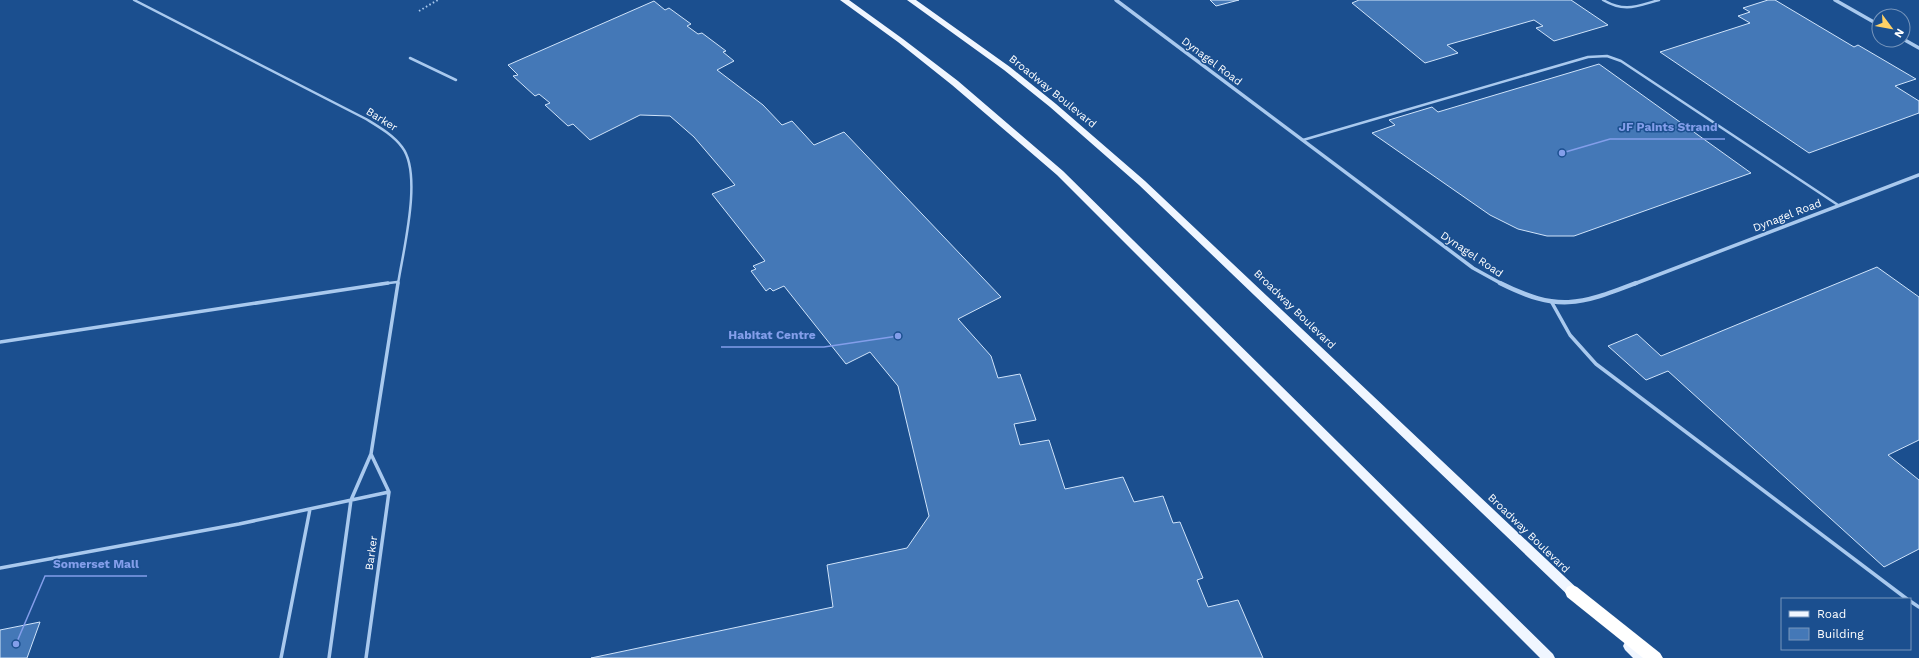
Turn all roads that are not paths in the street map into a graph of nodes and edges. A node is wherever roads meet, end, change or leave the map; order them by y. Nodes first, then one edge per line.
1 (134, 0) edge
2 (844, 0) edge
3 (911, 0) edge
4 (1116, 0) edge
5 (1603, 0) edge
6 (1660, 0) edge
7 (1835, 0) edge
8 (1871, 20) edge
9 (410, 58) dead end
10 (456, 80) dead end
11 (1303, 140) junction
12 (1919, 175) edge
13 (1838, 205) junction
14 (397, 282) junction
15 (1551, 301) junction
16 (0, 342) edge
17 (371, 454) junction
18 (389, 492) junction
19 (351, 500) junction
20 (310, 509) junction
21 (0, 568) edge
22 (1572, 592) junction
23 (1906, 598) edge
24 (281, 658) edge
25 (329, 658) edge
26 (366, 658) edge
27 (1550, 658) edge
28 (1642, 658) edge
29 (1655, 658) edge

1 - 14 lane, Barker
2 - 27 main road
3 - 22 main road, Broadway Boulevard
4 - 11 street, Dynagel Road
5 - 6 lane
7 - 8 street
9 - 10 lane
11 - 13 lane
11 - 15 street, Dynagel Road
12 - 13 street, Dynagel Road
13 - 15 street, Dynagel Road
14 - 16 lane
14 - 17 lane, Barker
15 - 23 lane
17 - 18 lane
17 - 19 lane, Barker
18 - 19 lane
18 - 26 lane, Barker
19 - 20 lane
19 - 25 lane, Barker
20 - 21 lane
20 - 24 lane
22 - 28 main road, Broadway Boulevard
22 - 29 highway

